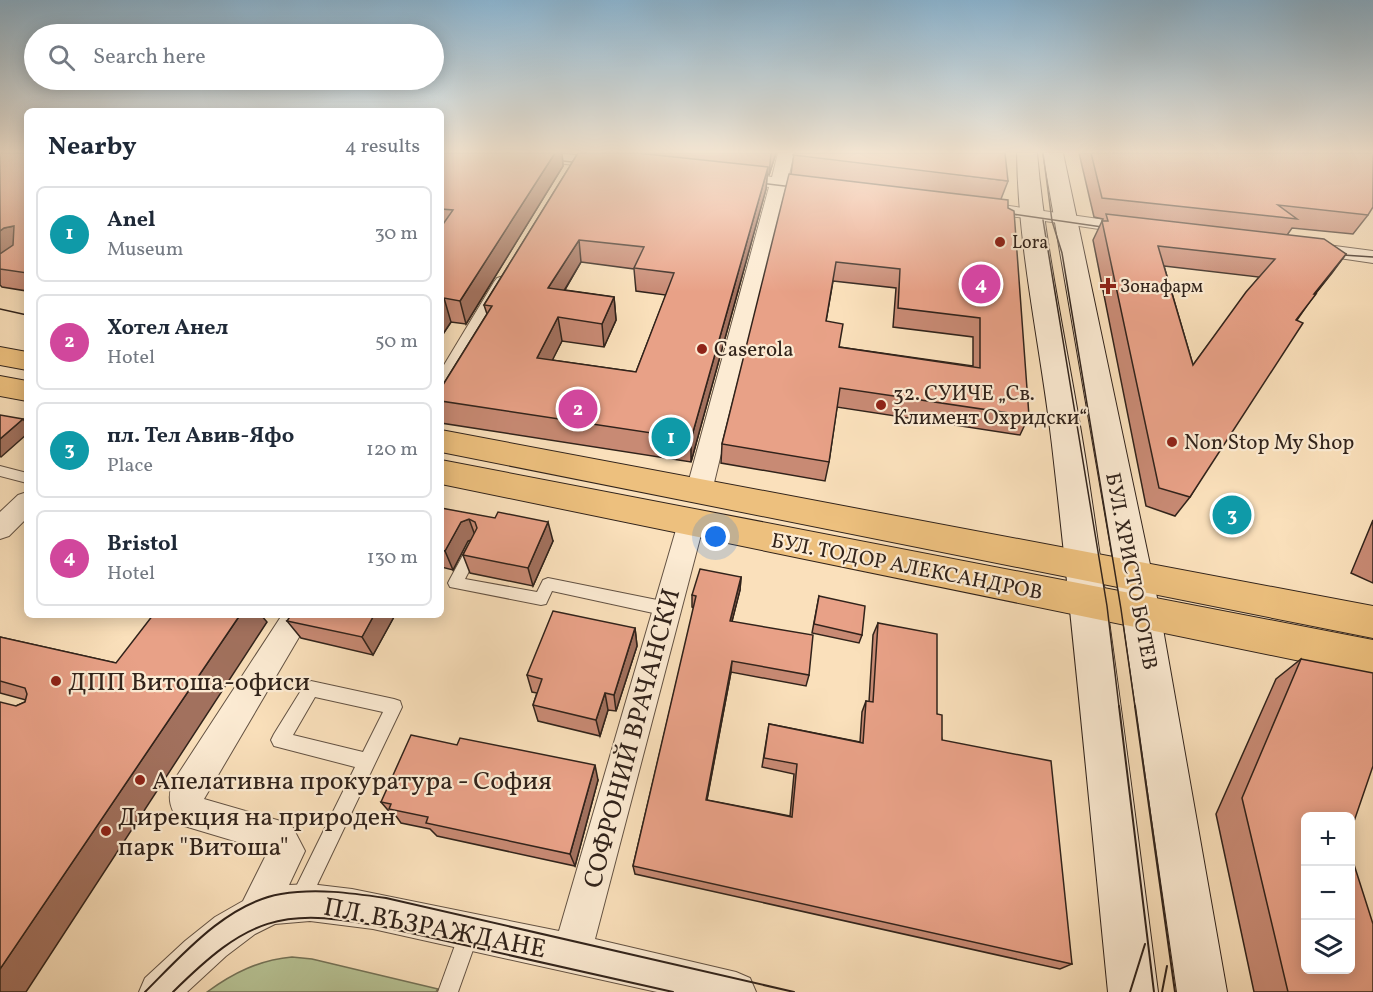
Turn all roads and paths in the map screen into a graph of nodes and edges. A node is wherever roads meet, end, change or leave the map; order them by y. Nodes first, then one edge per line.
1 (774, 199) edge
2 (1031, 199) edge
3 (1061, 199) edge
4 (966, 205) edge
5 (1032, 215) junction
6 (1065, 220) junction
7 (1146, 230) edge
8 (1299, 248) edge
9 (1373, 257) edge
10 (514, 265) edge
11 (0, 356) edge
12 (24, 360) edge
13 (444, 383) edge
14 (0, 386) edge
15 (24, 390) edge
16 (444, 442) edge
17 (0, 471) edge
18 (444, 473) edge
19 (24, 477) edge
20 (699, 491) junction
21 (24, 505) edge
22 (691, 523) junction
23 (0, 530) edge
24 (475, 546) edge
25 (1086, 584) junction
26 (1138, 594) junction
27 (667, 609) junction
28 (296, 618) edge
29 (1373, 622) edge
30 (1373, 658) edge
31 (366, 761) junction
32 (297, 903) junction
33 (255, 916) junction
34 (470, 931) junction
35 (572, 953) junction
36 (159, 992) edge
37 (448, 992) edge
38 (736, 992) edge
39 (1133, 992) edge
40 (1202, 992) edge

1 - 20 street
2 - 5 main road, БУЛ. ХРИСТО БОТЕВ
3 - 6 main road, БУЛ. ХРИСТО БОТЕВ
4 - 5 street
5 - 6 street
5 - 25 main road, БУЛ. ХРИСТО БОТЕВ
6 - 7 street
6 - 26 main road, БУЛ. ХРИСТО БОТЕВ
8 - 9 street
10 - 13 street
11 - 12 main road
14 - 15 main road
16 - 20 main road, БУЛ. ТОДОР АЛЕКСАНДРОВ
17 - 19 lane
18 - 22 main road, БУЛ. ТОДОР АЛЕКСАНДРОВ
20 - 25 main road, БУЛ. ТОДОР АЛЕКСАНДРОВ
21 - 23 street
22 - 25 main road, БУЛ. ТОДОР АЛЕКСАНДРОВ
22 - 27 street, СОФРОНИЙ ВРАЧАНСКИ
24 - 27 lane
25 - 26 main road, БУЛ. ТОДОР АЛЕКСАНДРОВ
25 - 39 main road, БУЛ. ХРИСТО БОТЕВ
26 - 29 main road, БУЛ. ТОДОР АЛЕКСАНДРОВ
26 - 30 main road, БУЛ. ТОДОР АЛЕКСАНДРОВ
26 - 40 main road, БУЛ. ХРИСТО БОТЕВ
27 - 35 street, СОФРОНИЙ ВРАЧАНСКИ
28 - 33 street
31 - 31 lane
31 - 32 lane
32 - 33 street, ПЛ. ВЪЗРАЖДАНЕ
32 - 34 street, ПЛ. ВЪЗРАЖДАНЕ
33 - 36 street, ПЛ. ВЪЗРАЖДАНЕ
34 - 35 street, ПЛ. ВЪЗРАЖДАНЕ
34 - 37 lane
35 - 38 street, ПЛ. ВЪЗРАЖДАНЕ

